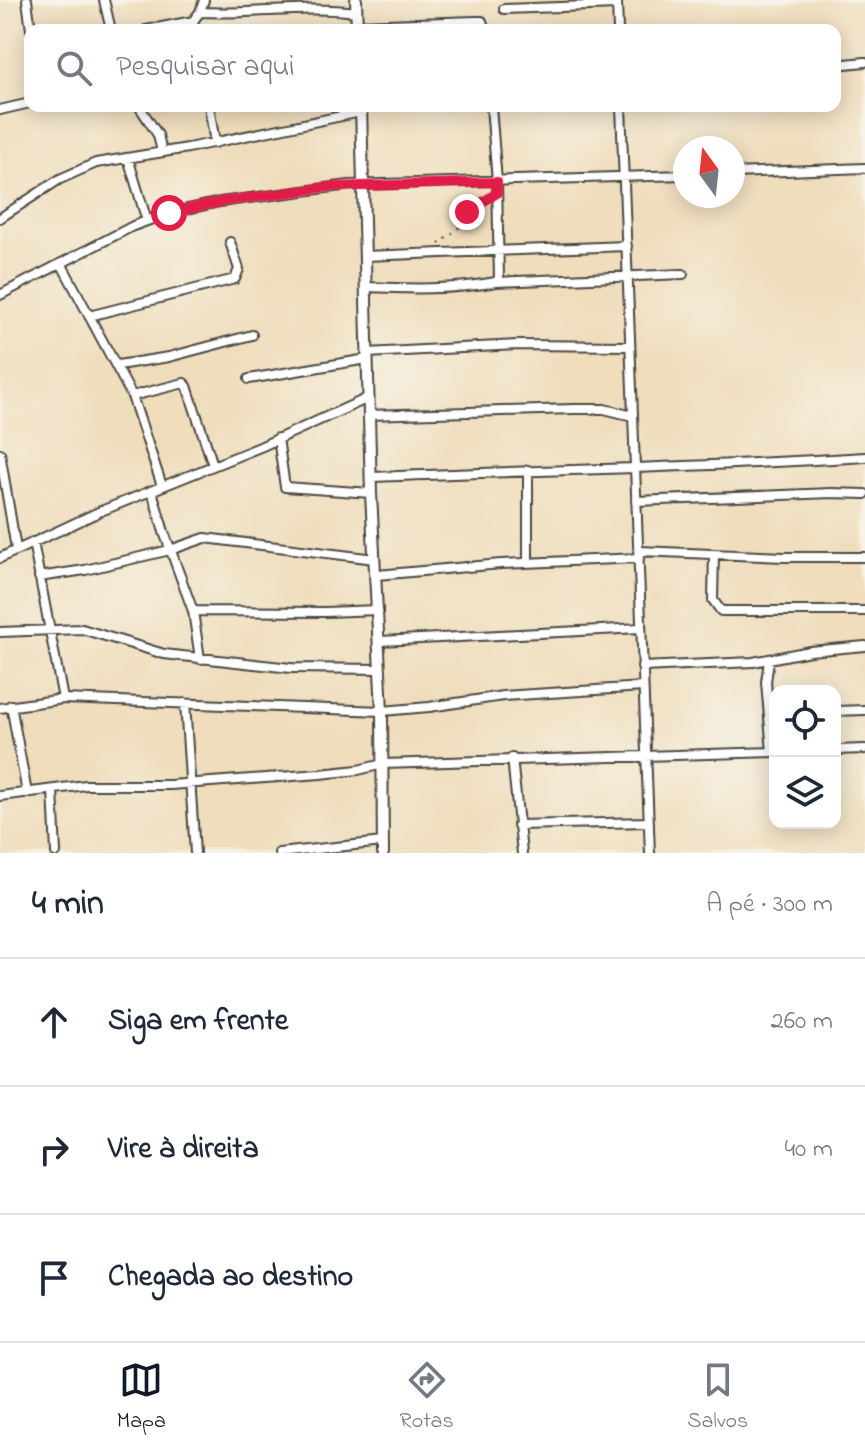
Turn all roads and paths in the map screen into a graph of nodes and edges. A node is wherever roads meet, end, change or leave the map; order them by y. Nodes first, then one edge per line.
1 (27, 0) edge
2 (104, 0) edge
3 (204, 0) edge
4 (617, 2) edge
5 (356, 6) edge
6 (504, 9) dead end
7 (200, 12) junction
8 (30, 24) edge
9 (110, 24) edge
10 (194, 24) edge
11 (425, 24) edge
12 (483, 24) edge
13 (618, 24) edge
14 (865, 62) edge
15 (841, 64) edge
16 (24, 104) edge
17 (0, 110) edge
18 (143, 112) edge
19 (210, 112) edge
20 (348, 112) edge
21 (361, 112) edge
22 (491, 112) edge
23 (621, 112) edge
24 (215, 143) junction
25 (162, 152) junction
26 (128, 158) junction
27 (865, 168) edge
28 (745, 173) edge
29 (673, 176) edge
30 (624, 178) junction
31 (497, 182) junction
32 (362, 185) junction
33 (497, 193) junction
34 (0, 218) edge
35 (147, 221) junction
36 (230, 242) dead end
37 (627, 246) junction
38 (500, 252) junction
39 (425, 254) junction
40 (364, 256) junction
41 (61, 263) junction
42 (683, 274) dead end
43 (628, 278) junction
44 (496, 282) junction
45 (366, 287) junction
46 (0, 295) edge
47 (89, 316) junction
48 (252, 335) dead end
49 (630, 346) junction
50 (367, 356) junction
51 (118, 365) junction
52 (249, 379) dead end
53 (132, 396) junction
54 (368, 398) junction
55 (368, 415) junction
56 (633, 416) junction
57 (278, 438) junction
58 (0, 453) edge
59 (865, 457) edge
60 (213, 465) junction
61 (635, 468) junction
62 (528, 470) junction
63 (371, 477) junction
64 (162, 486) junction
65 (152, 491) junction
66 (371, 493) junction
67 (865, 494) edge
68 (636, 501) junction
69 (33, 542) junction
70 (16, 549) junction
71 (170, 550) junction
72 (639, 554) junction
73 (714, 554) junction
74 (865, 557) edge
75 (0, 558) edge
76 (375, 559) junction
77 (528, 563) junction
78 (377, 575) junction
79 (39, 577) junction
80 (378, 610) junction
81 (193, 611) junction
82 (865, 611) edge
83 (641, 628) junction
84 (49, 629) junction
85 (0, 632) edge
86 (380, 641) junction
87 (865, 646) edge
88 (200, 659) junction
89 (769, 660) junction
90 (642, 667) junction
91 (380, 669) junction
92 (643, 687) junction
93 (63, 699) junction
94 (185, 703) junction
95 (11, 705) junction
96 (0, 708) edge
97 (769, 708) edge
98 (865, 710) edge
99 (382, 711) junction
100 (841, 711) edge
101 (865, 749) edge
102 (841, 750) edge
103 (769, 752) edge
104 (646, 756) junction
105 (512, 758) junction
106 (383, 764) junction
107 (190, 782) junction
108 (53, 790) junction
109 (27, 793) junction
110 (0, 796) edge
111 (649, 822) junction
112 (518, 825) junction
113 (383, 847) edge
114 (56, 853) edge
115 (195, 853) edge
116 (279, 853) edge
117 (522, 853) edge
118 (650, 853) edge

1 - 8 street
2 - 9 street
3 - 7 street
4 - 6 street
4 - 13 street
5 - 7 street
7 - 10 street
11 - 12 street
14 - 15 street
16 - 17 street
18 - 25 street
19 - 24 street
20 - 24 street
21 - 32 street
22 - 31 street
23 - 30 street
24 - 25 street
25 - 26 street
26 - 34 street
26 - 35 street
27 - 28 street
29 - 30 street
30 - 31 street
30 - 37 street
31 - 32 street
31 - 33 street
32 - 35 street
32 - 40 street
33 - 38 street
33 - 39 path
35 - 41 street
36 - 47 street
37 - 38 street
37 - 43 street
38 - 39 street
38 - 44 street
39 - 40 street
40 - 45 street
41 - 46 street
41 - 47 street
42 - 43 street
43 - 44 street
43 - 49 street
44 - 45 street
45 - 50 street
47 - 51 street
48 - 51 street
49 - 50 street
49 - 56 street
50 - 52 street
50 - 54 street
51 - 53 street
53 - 60 street
53 - 64 street
54 - 55 street
54 - 57 street
55 - 56 street
55 - 63 street
56 - 61 street
57 - 60 street
57 - 66 street
58 - 70 street
59 - 61 street
60 - 64 street
61 - 62 street
61 - 68 street
62 - 63 street
62 - 77 street
63 - 66 street
64 - 65 street
65 - 69 street
65 - 71 street
66 - 76 street
67 - 68 street
68 - 72 street
69 - 70 street
69 - 79 street
70 - 75 street
71 - 76 street
71 - 79 street
71 - 81 street
72 - 73 street
72 - 77 street
72 - 83 street
73 - 74 street
73 - 82 street
76 - 78 street
77 - 78 street
78 - 80 street
79 - 84 street
80 - 81 street
80 - 86 street
81 - 88 street
83 - 86 street
83 - 90 street
84 - 85 street
84 - 88 street
84 - 93 street
86 - 91 street
87 - 89 street
88 - 91 street
89 - 90 street
89 - 97 street
90 - 92 street
91 - 99 street
92 - 99 street
92 - 104 street
93 - 94 street
93 - 95 street
94 - 99 street
94 - 107 street
95 - 96 street
95 - 109 street
98 - 100 street
99 - 106 street
101 - 102 street
103 - 104 street
104 - 105 street
104 - 111 street
105 - 106 street
105 - 112 street
106 - 107 street
106 - 113 street
107 - 108 street
107 - 115 street
108 - 109 street
108 - 114 street
109 - 110 street
111 - 112 street
111 - 118 street
112 - 117 street
113 - 116 street

